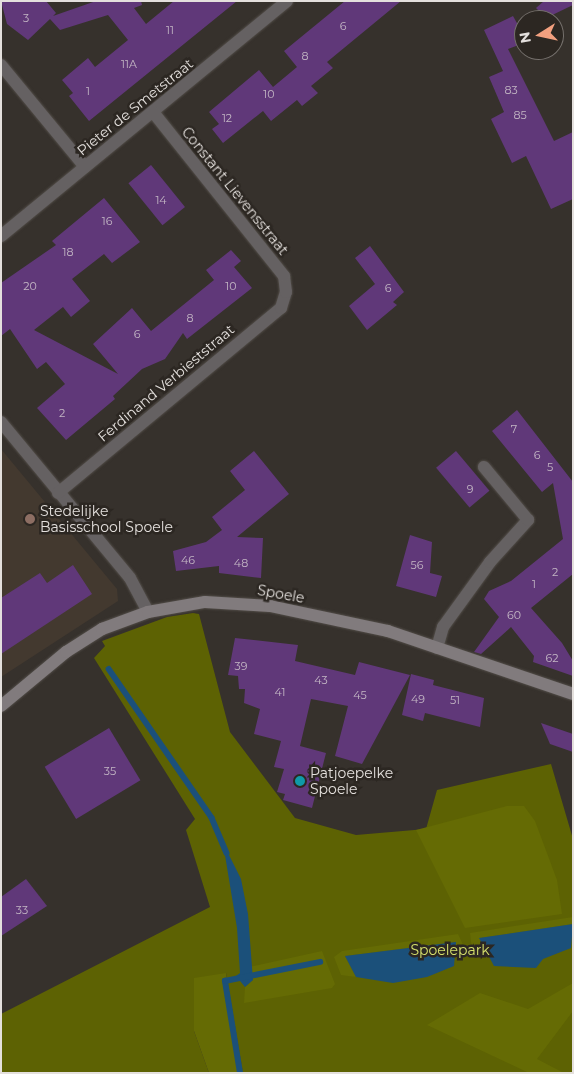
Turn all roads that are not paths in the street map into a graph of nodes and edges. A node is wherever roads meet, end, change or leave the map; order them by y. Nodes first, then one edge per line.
1 (287, 1) edge
2 (1, 64) edge
3 (153, 112) junction
4 (85, 167) junction
5 (1, 236) edge
6 (286, 292) joint
7 (1, 422) edge
8 (484, 467) dead end
9 (58, 493) junction
10 (148, 612) junction
11 (437, 648) junction
12 (573, 694) edge
13 (1, 706) edge

1 - 3 street, Pieter de Smetstraat
2 - 4 street
3 - 4 street, Pieter de Smetstraat
3 - 6 street, Constant Lievensstraat
4 - 5 street, Pieter de Smetstraat
6 - 9 street, Ferdinand Verbieststraat
7 - 9 street
8 - 11 street
9 - 10 street
10 - 11 street, Spoele
10 - 13 street, Spoele
11 - 12 street, Spoele

